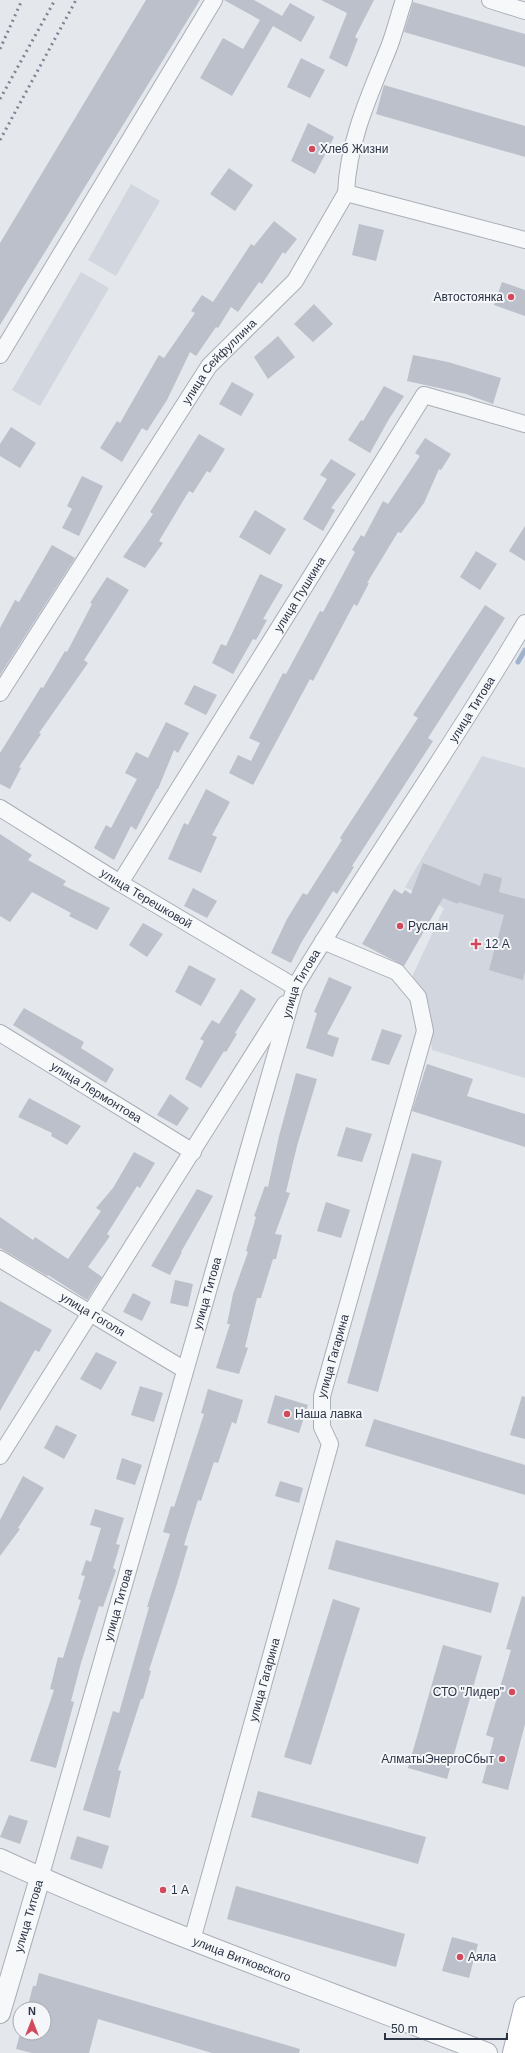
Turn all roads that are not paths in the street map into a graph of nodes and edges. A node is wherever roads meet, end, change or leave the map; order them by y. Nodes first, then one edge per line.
1 (214, 0) edge
2 (404, 0) edge
3 (490, 0) edge
4 (525, 11) edge
5 (346, 193) junction
6 (525, 240) edge
7 (0, 355) edge
8 (525, 424) edge
9 (525, 623) edge
10 (0, 693) edge
11 (0, 808) edge
12 (120, 883) junction
13 (323, 941) junction
14 (295, 987) junction
15 (0, 1033) edge
16 (192, 1152) junction
17 (0, 1259) edge
18 (90, 1314) junction
19 (185, 1370) junction
20 (0, 1456) edge
21 (0, 1859) edge
22 (40, 1878) junction
23 (192, 1940) junction
24 (525, 2008) edge
25 (0, 2013) edge
26 (486, 2053) edge
27 (514, 2053) edge

1 - 7 street
2 - 5 street
3 - 4 street
5 - 6 street
5 - 10 street, улица Сейфуллина
8 - 12 street, улица Пушкина
9 - 13 street, улица Титова
11 - 12 street, улица Терешковой
12 - 14 street, улица Терешковой
13 - 14 street, улица Титова
13 - 23 street, улица Гагарина
14 - 16 street
14 - 19 street, улица Титова
15 - 16 street, улица Лермонтова
16 - 18 street
17 - 18 street, улица Гоголя
18 - 19 street, улица Гоголя
18 - 20 street
19 - 22 street, улица Титова
21 - 22 street, улица Витковского
22 - 23 street, улица Витковского
22 - 25 street, улица Титова
23 - 26 street, улица Витковского
24 - 27 main road

